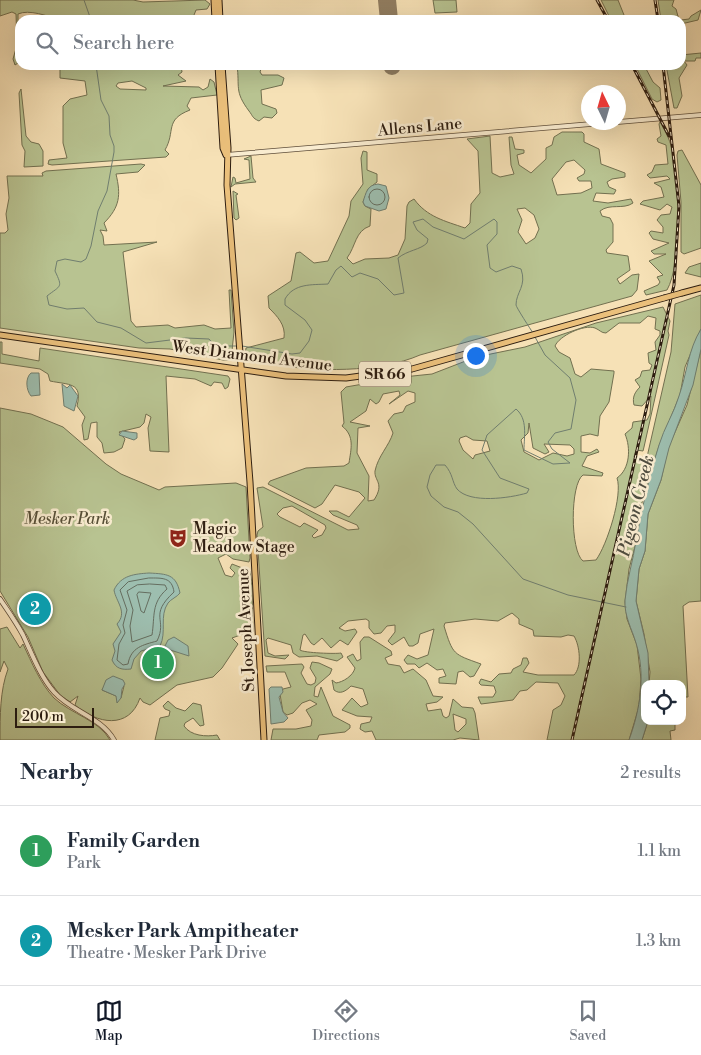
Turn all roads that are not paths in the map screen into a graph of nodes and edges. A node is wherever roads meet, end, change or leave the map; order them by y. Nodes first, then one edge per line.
1 (214, 0) edge
2 (219, 0) edge
3 (215, 15) edge
4 (220, 15) edge
5 (218, 70) edge
6 (222, 70) edge
7 (701, 115) edge
8 (626, 121) edge
9 (581, 125) edge
10 (226, 155) junction
11 (701, 288) edge
12 (0, 335) edge
13 (240, 370) junction
14 (0, 599) edge
15 (114, 740) edge
16 (264, 740) edge

1 - 3 main road
2 - 4 main road
5 - 10 main road
6 - 10 main road
7 - 8 street, Allens Lane
9 - 10 street, Allens Lane
10 - 13 main road, St Joseph Avenue
11 - 13 main road, West Diamond Avenue / SR 66, bridge
12 - 13 main road, West Diamond Avenue / SR 66
13 - 16 main road, St Joseph Avenue
14 - 15 street

